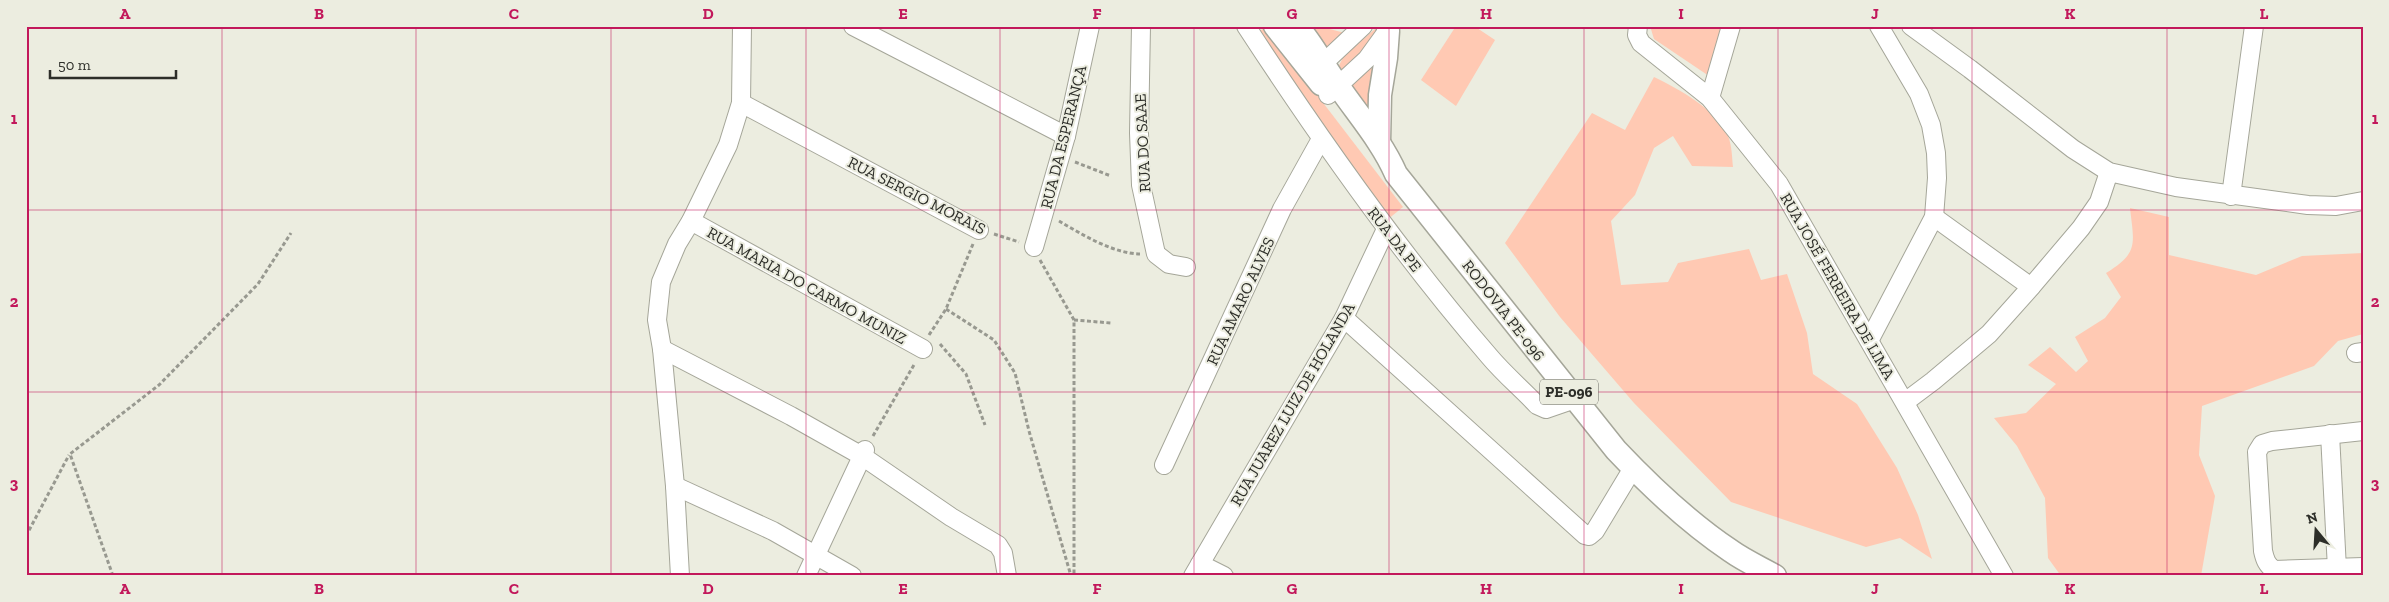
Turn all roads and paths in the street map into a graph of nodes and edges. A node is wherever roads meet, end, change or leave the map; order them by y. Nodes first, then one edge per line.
1 (742, 26) edge
2 (853, 26) edge
3 (1090, 26) edge
4 (1141, 26) edge
5 (1246, 26) edge
6 (1275, 26) edge
7 (1297, 26) edge
8 (1363, 26) edge
9 (1638, 26) edge
10 (1731, 26) edge
11 (1879, 26) edge
12 (1911, 26) edge
13 (2254, 26) edge
14 (1389, 29) edge
15 (1318, 68) junction
16 (1332, 90) junction
17 (1710, 98) junction
18 (741, 103) junction
19 (1066, 136) junction
20 (1321, 139) junction
21 (1379, 142) junction
22 (1060, 156) junction
23 (2109, 172) junction
24 (1396, 174) junction
25 (1111, 176) dead end
26 (2231, 196) junction
27 (2363, 201) edge
28 (1043, 212) junction
29 (1934, 217) junction
30 (691, 221) junction
31 (1386, 229) junction
32 (979, 230) joint
33 (291, 233) dead end
34 (1034, 247) junction
35 (1156, 254) junction
36 (1186, 267) dead end
37 (2031, 287) junction
38 (946, 308) dead end
39 (1344, 318) junction
40 (1074, 320) junction
41 (1111, 323) dead end
42 (930, 332) dead end
43 (1870, 340) junction
44 (662, 349) junction
45 (923, 349) dead end
46 (1575, 398) junction
47 (1905, 402) junction
48 (985, 425) dead end
49 (2363, 432) edge
50 (2330, 434) junction
51 (864, 453) junction
52 (70, 454) junction
53 (1164, 465) dead end
54 (1633, 468) junction
55 (675, 486) junction
56 (26, 536) edge
57 (816, 554) junction
58 (2363, 567) edge
59 (2337, 568) junction
60 (1197, 570) edge
61 (113, 576) edge
62 (680, 576) edge
63 (806, 576) edge
64 (852, 576) edge
65 (1007, 576) edge
66 (1072, 576) edge
67 (1224, 576) edge
68 (1775, 576) edge
69 (2004, 576) edge

1 - 18 street
2 - 19 street
3 - 19 street, RUA DA ESPERANÇA
4 - 35 street, RUA DO SAAE
5 - 20 street, RUA DA PE
6 - 15 main road, PE-096
7 - 15 main road, PE-096
8 - 15 street
9 - 17 street, RUA JOSÉ FERREIRA DE LIMA
10 - 17 street
11 - 29 street
12 - 23 street
13 - 26 street
14 - 16 street
14 - 21 main road
15 - 16 main road, PE-096
16 - 21 main road, PE-096
16 - 24 main road, PE-096
17 - 43 street, RUA JOSÉ FERREIRA DE LIMA
18 - 30 street
18 - 32 street, RUA SERGIO MORAIS
19 - 22 street, RUA DA ESPERANÇA
20 - 31 street, RUA DA PE
20 - 53 street, RUA AMARO ALVES
21 - 24 main road, PE-096
22 - 25 path
22 - 28 street, RUA DA ESPERANÇA
23 - 26 street
23 - 37 street
24 - 46 main road, RODOVIA PE-096 / PE-096
26 - 27 street
28 - 34 street, RUA DA ESPERANÇA
28 - 35 path
29 - 37 street
29 - 43 street
30 - 44 street
30 - 45 street, RUA MARIA DO CARMO MUNIZ
31 - 39 street, RUA JUAREZ LUIZ DE HOLANDA
31 - 46 street, RUA DA PE
32 - 34 path, RUA SERGIO MORAIS
33 - 52 path
34 - 40 path
35 - 36 street
37 - 47 street
38 - 66 path
39 - 54 street
39 - 60 street, RUA JUAREZ LUIZ DE HOLANDA
40 - 41 path
40 - 66 path
42 - 48 path
43 - 47 street, RUA JOSÉ FERREIRA DE LIMA
44 - 51 street
44 - 55 street
46 - 54 main road, RODOVIA PE-096 / PE-096
47 - 69 street, RUA JOSÉ FERREIRA DE LIMA
49 - 50 street
50 - 59 street
50 - 59 street
51 - 57 street
51 - 65 street
52 - 56 path
52 - 61 path
54 - 68 main road, RODOVIA PE-096 / PE-096
55 - 57 street
55 - 62 street
57 - 63 street
57 - 64 street
58 - 59 street
60 - 67 street

